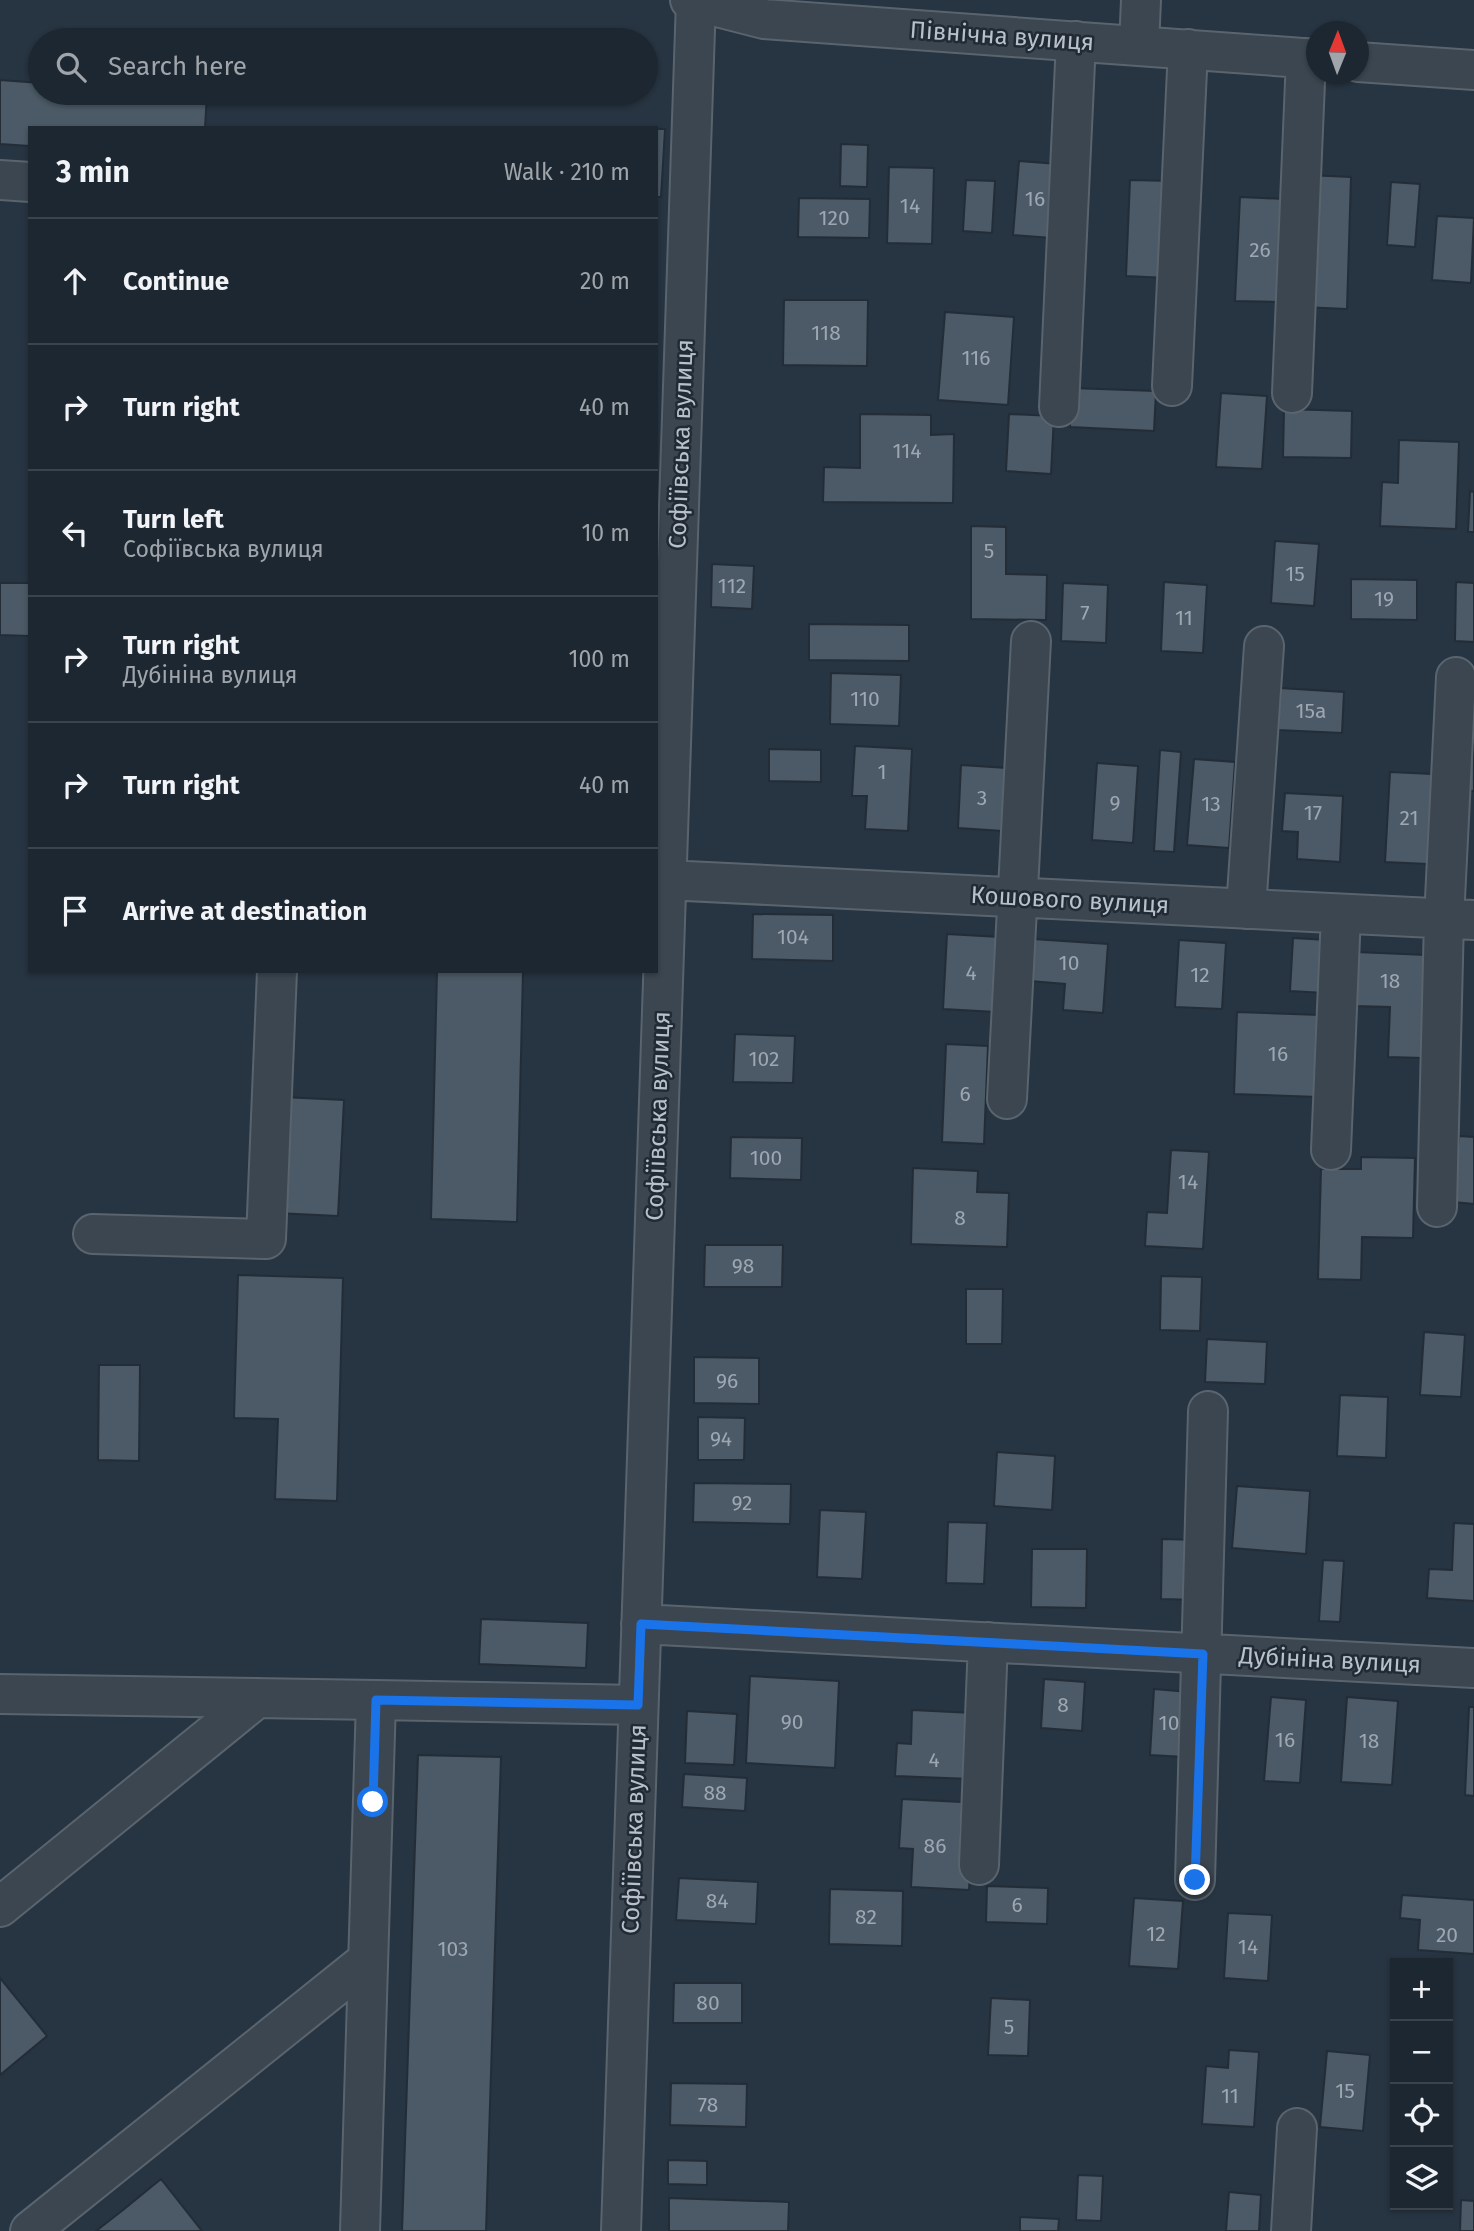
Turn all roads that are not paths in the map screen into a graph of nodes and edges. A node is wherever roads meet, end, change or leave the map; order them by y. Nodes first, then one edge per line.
1 (694, 0) edge
2 (1141, 0) edge
3 (1076, 41) junction
4 (1139, 46) junction
5 (1188, 49) junction
6 (1306, 58) edge
7 (1369, 63) edge
8 (1474, 70) edge
9 (1310, 84) edge
10 (0, 180) edge
11 (28, 181) edge
12 (672, 223) edge
13 (1172, 386) dead end
14 (1292, 393) dead end
15 (1059, 407) dead end
16 (1031, 640) dead end
17 (1264, 646) dead end
18 (1456, 677) dead end
19 (666, 880) junction
20 (1019, 897) junction
21 (1246, 909) junction
22 (1341, 914) junction
23 (1459, 920) edge
24 (277, 973) edge
25 (1007, 1099) dead end
26 (1331, 1150) dead end
27 (1437, 1208) dead end
28 (93, 1234) dead end
29 (1208, 1411) dead end
30 (641, 1624) junction
31 (988, 1642) junction
32 (1203, 1654) junction
33 (1474, 1668) edge
34 (0, 1694) edge
35 (257, 1698) junction
36 (376, 1700) junction
37 (638, 1705) junction
38 (979, 1865) dead end
39 (1195, 1880) dead end
40 (0, 1907) edge
41 (368, 1960) junction
42 (1297, 2128) dead end
43 (30, 2231) edge
44 (360, 2231) edge
45 (621, 2231) edge
46 (1291, 2231) edge

1 - 3 street, Північна вулиця
1 - 12 street, Софіївська вулиця
2 - 4 street
3 - 4 street, Північна вулиця
3 - 15 street
4 - 5 street, Північна вулиця
5 - 6 street, Північна вулиця
5 - 13 street
7 - 8 street
9 - 14 street
10 - 11 street
12 - 19 street, Софіївська вулиця
16 - 20 street
17 - 21 street
18 - 23 street
19 - 20 street, Кошового вулиця
19 - 30 street, Софіївська вулиця
20 - 21 street, Кошового вулиця
20 - 25 street
21 - 22 street, Кошового вулиця
22 - 23 street, Кошового вулиця
22 - 26 street
23 - 27 street
24 - 28 street
29 - 32 street
30 - 31 street, Дубініна вулиця
30 - 37 street, Софіївська вулиця
31 - 32 street, Дубініна вулиця
31 - 38 street
32 - 33 street, Дубініна вулиця
32 - 39 street
34 - 35 street
35 - 36 street
35 - 40 street
36 - 37 street
36 - 41 street
37 - 45 street, Софіївська вулиця
41 - 43 street
41 - 44 street
42 - 46 street

